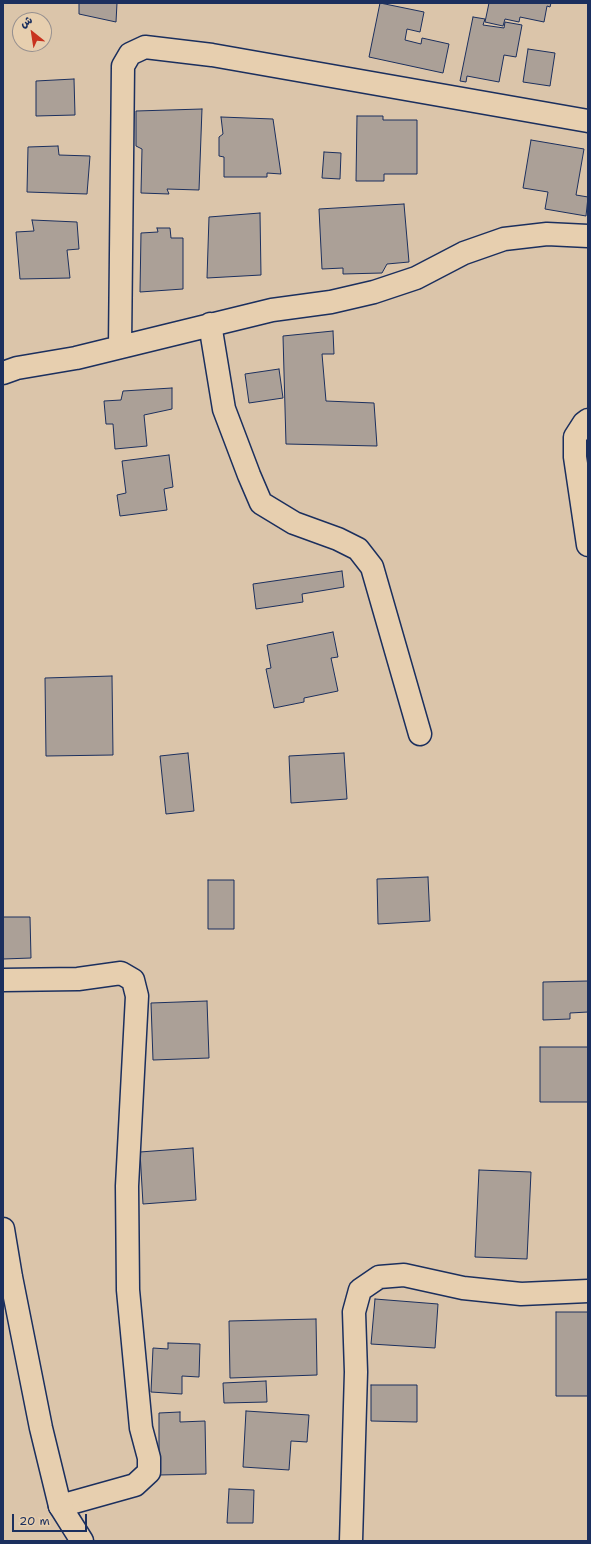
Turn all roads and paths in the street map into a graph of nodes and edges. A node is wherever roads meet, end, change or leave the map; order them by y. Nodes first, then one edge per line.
1 (588, 121) edge
2 (588, 236) edge
3 (210, 324) junction
4 (120, 347) junction
5 (3, 373) edge
6 (588, 420) edge
7 (588, 545) edge
8 (420, 734) dead end
9 (3, 980) edge
10 (3, 1229) edge
11 (7, 1284) edge
12 (588, 1291) edge
13 (60, 1506) junction
14 (82, 1541) edge
15 (351, 1541) edge

1 - 4 street
2 - 3 street
3 - 4 street
3 - 8 street
4 - 5 street
6 - 7 street
9 - 13 street
10 - 11 street
11 - 13 street
12 - 15 street
13 - 14 street

